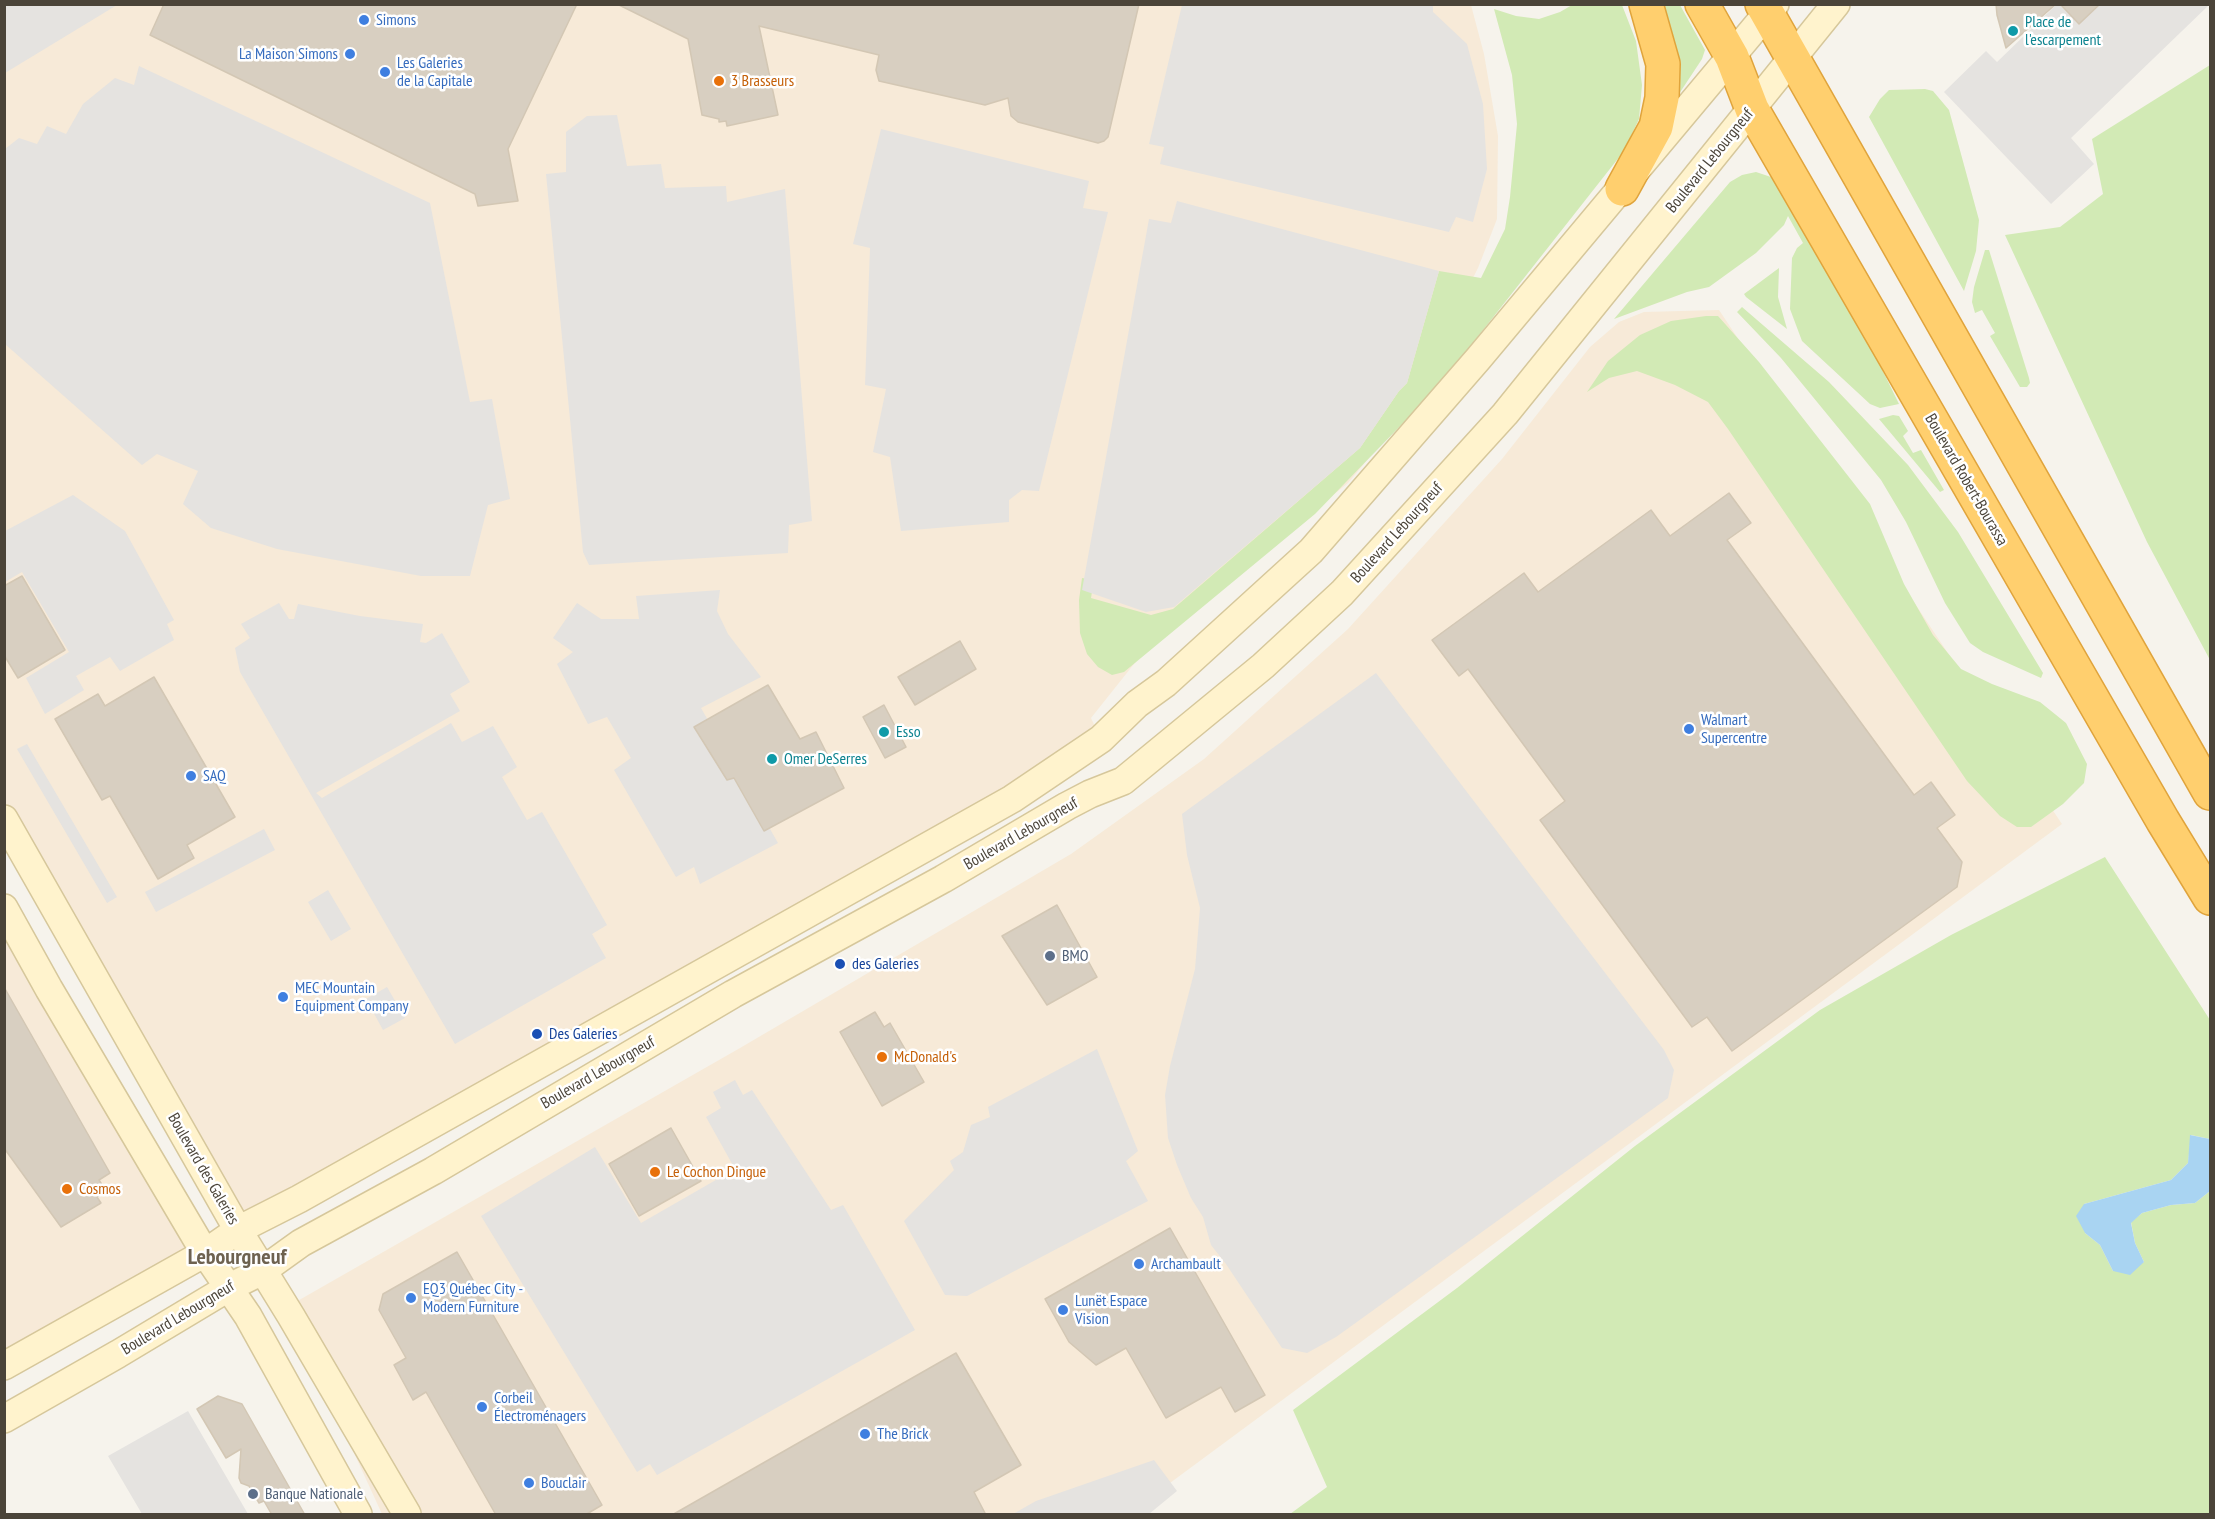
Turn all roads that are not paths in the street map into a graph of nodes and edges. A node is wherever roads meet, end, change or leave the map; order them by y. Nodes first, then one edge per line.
1 (1646, 4) edge
2 (1702, 4) edge
3 (1836, 4) edge
4 (1768, 8) edge
5 (1732, 57) junction
6 (1793, 57) junction
7 (1752, 109) junction
8 (1622, 189) junction
9 (2211, 793) edge
10 (4, 819) edge
11 (2211, 898) edge
12 (4, 908) edge
13 (238, 1230) junction
14 (205, 1252) junction
15 (262, 1270) junction
16 (228, 1288) junction
17 (4, 1366) edge
18 (4, 1419) edge
19 (358, 1515) edge
20 (408, 1515) edge

1 - 8 highway
2 - 5 highway, Boulevard Robert-Bourassa
3 - 6 main road, Boulevard Lebourgneuf
4 - 5 main road
4 - 6 highway
5 - 7 highway, Boulevard Robert-Bourassa
5 - 8 main road
6 - 7 main road, Boulevard Lebourgneuf
6 - 9 highway
7 - 11 highway, Boulevard Robert-Bourassa
7 - 15 main road, Boulevard Lebourgneuf
8 - 13 main road
10 - 13 main road, Boulevard des Galeries
12 - 14 main road
13 - 14 main road
13 - 15 main road, Boulevard des Galeries
14 - 16 main road
14 - 17 main road
15 - 16 main road, Boulevard Lebourgneuf
15 - 20 main road, Boulevard des Galeries
16 - 18 main road, Boulevard Lebourgneuf
16 - 19 main road

